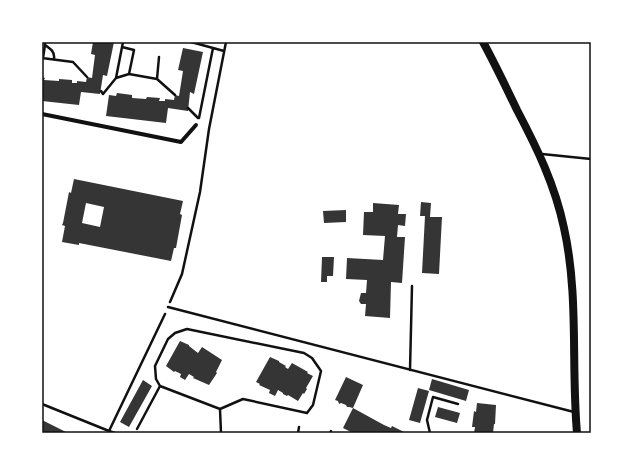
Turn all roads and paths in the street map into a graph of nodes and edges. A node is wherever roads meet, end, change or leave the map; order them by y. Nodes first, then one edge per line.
1 (123, 42) edge
2 (191, 42) edge
3 (226, 42) edge
4 (483, 42) edge
5 (45, 44) edge
6 (122, 47) junction
7 (213, 48) junction
8 (224, 51) junction
9 (159, 57) dead end
10 (43, 58) edge
11 (54, 59) junction
12 (129, 74) junction
13 (87, 77) dead end
14 (116, 78) junction
15 (157, 78) junction
16 (101, 91) dead end
17 (175, 95) dead end
18 (188, 108) dead end
19 (42, 114) edge
20 (199, 118) junction
21 (196, 125) joint
22 (540, 154) junction
23 (591, 159) edge
24 (412, 286) dead end
25 (168, 307) junction
26 (410, 370) junction
27 (160, 386) junction
28 (42, 404) edge
29 (458, 404) dead end
30 (220, 409) junction
31 (575, 412) junction
32 (299, 427) dead end
33 (137, 429) dead end
34 (109, 430) junction
35 (115, 433) edge
36 (221, 433) edge
37 (298, 433) edge
38 (430, 433) edge
39 (577, 433) edge

1 - 6 path
2 - 7 path
3 - 8 path
4 - 22 main road
5 - 10 path
5 - 11 path
6 - 12 path
6 - 14 path
7 - 8 path
7 - 20 path
8 - 25 path
9 - 15 path
10 - 11 path
11 - 13 path
12 - 14 path
12 - 15 path
14 - 16 path
15 - 17 path
18 - 20 path
19 - 21 street
20 - 21 path
22 - 23 lane
22 - 31 main road
24 - 26 lane
25 - 26 lane
25 - 34 path
26 - 31 lane
27 - 30 lane
27 - 30 lane
27 - 33 lane
28 - 34 path
29 - 38 lane
30 - 36 lane
31 - 39 main road
32 - 37 lane
34 - 35 path

